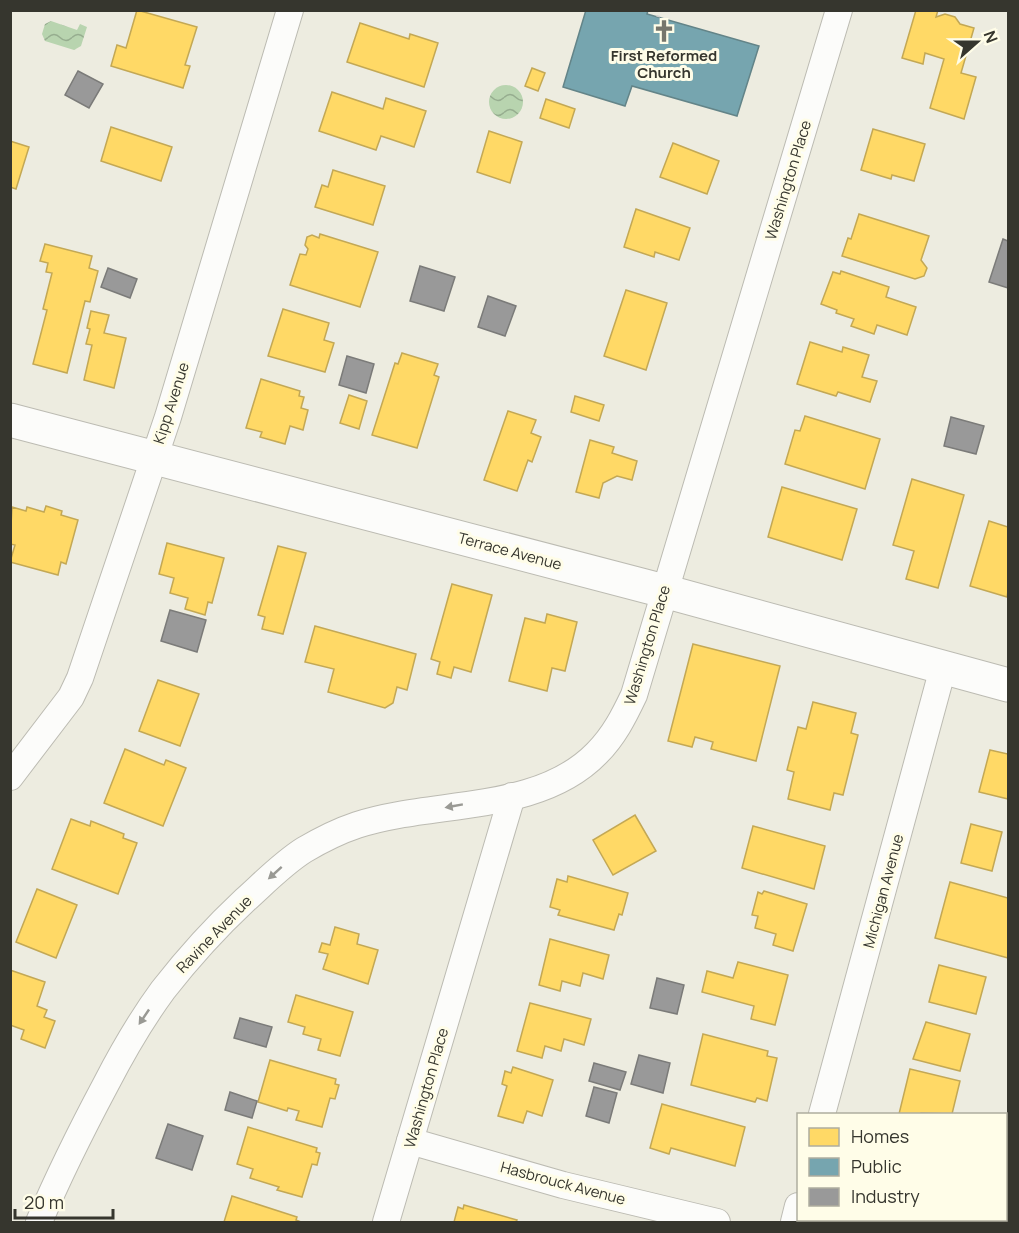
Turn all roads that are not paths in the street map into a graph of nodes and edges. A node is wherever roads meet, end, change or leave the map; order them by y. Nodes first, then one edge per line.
1 (290, 10) edge
2 (839, 10) edge
3 (10, 420) edge
4 (154, 457) junction
5 (663, 591) junction
6 (943, 668) junction
7 (1008, 685) edge
8 (10, 777) edge
9 (512, 796) junction
10 (822, 1113) edge
11 (410, 1141) junction
12 (39, 1222) edge
13 (386, 1222) edge
14 (717, 1222) edge

1 - 4 street, Kipp Avenue
2 - 5 street, Washington Place
3 - 4 main road, Terrace Avenue
4 - 5 main road, Terrace Avenue
4 - 8 street, Kipp Avenue
5 - 6 main road, Terrace Avenue
5 - 9 street, Washington Place
6 - 7 main road, Terrace Avenue
6 - 10 street, Michigan Avenue
9 - 11 street, Washington Place
9 -> 12 street, Ravine Avenue
11 - 13 street, Washington Place
11 - 14 street, Hasbrouck Avenue

